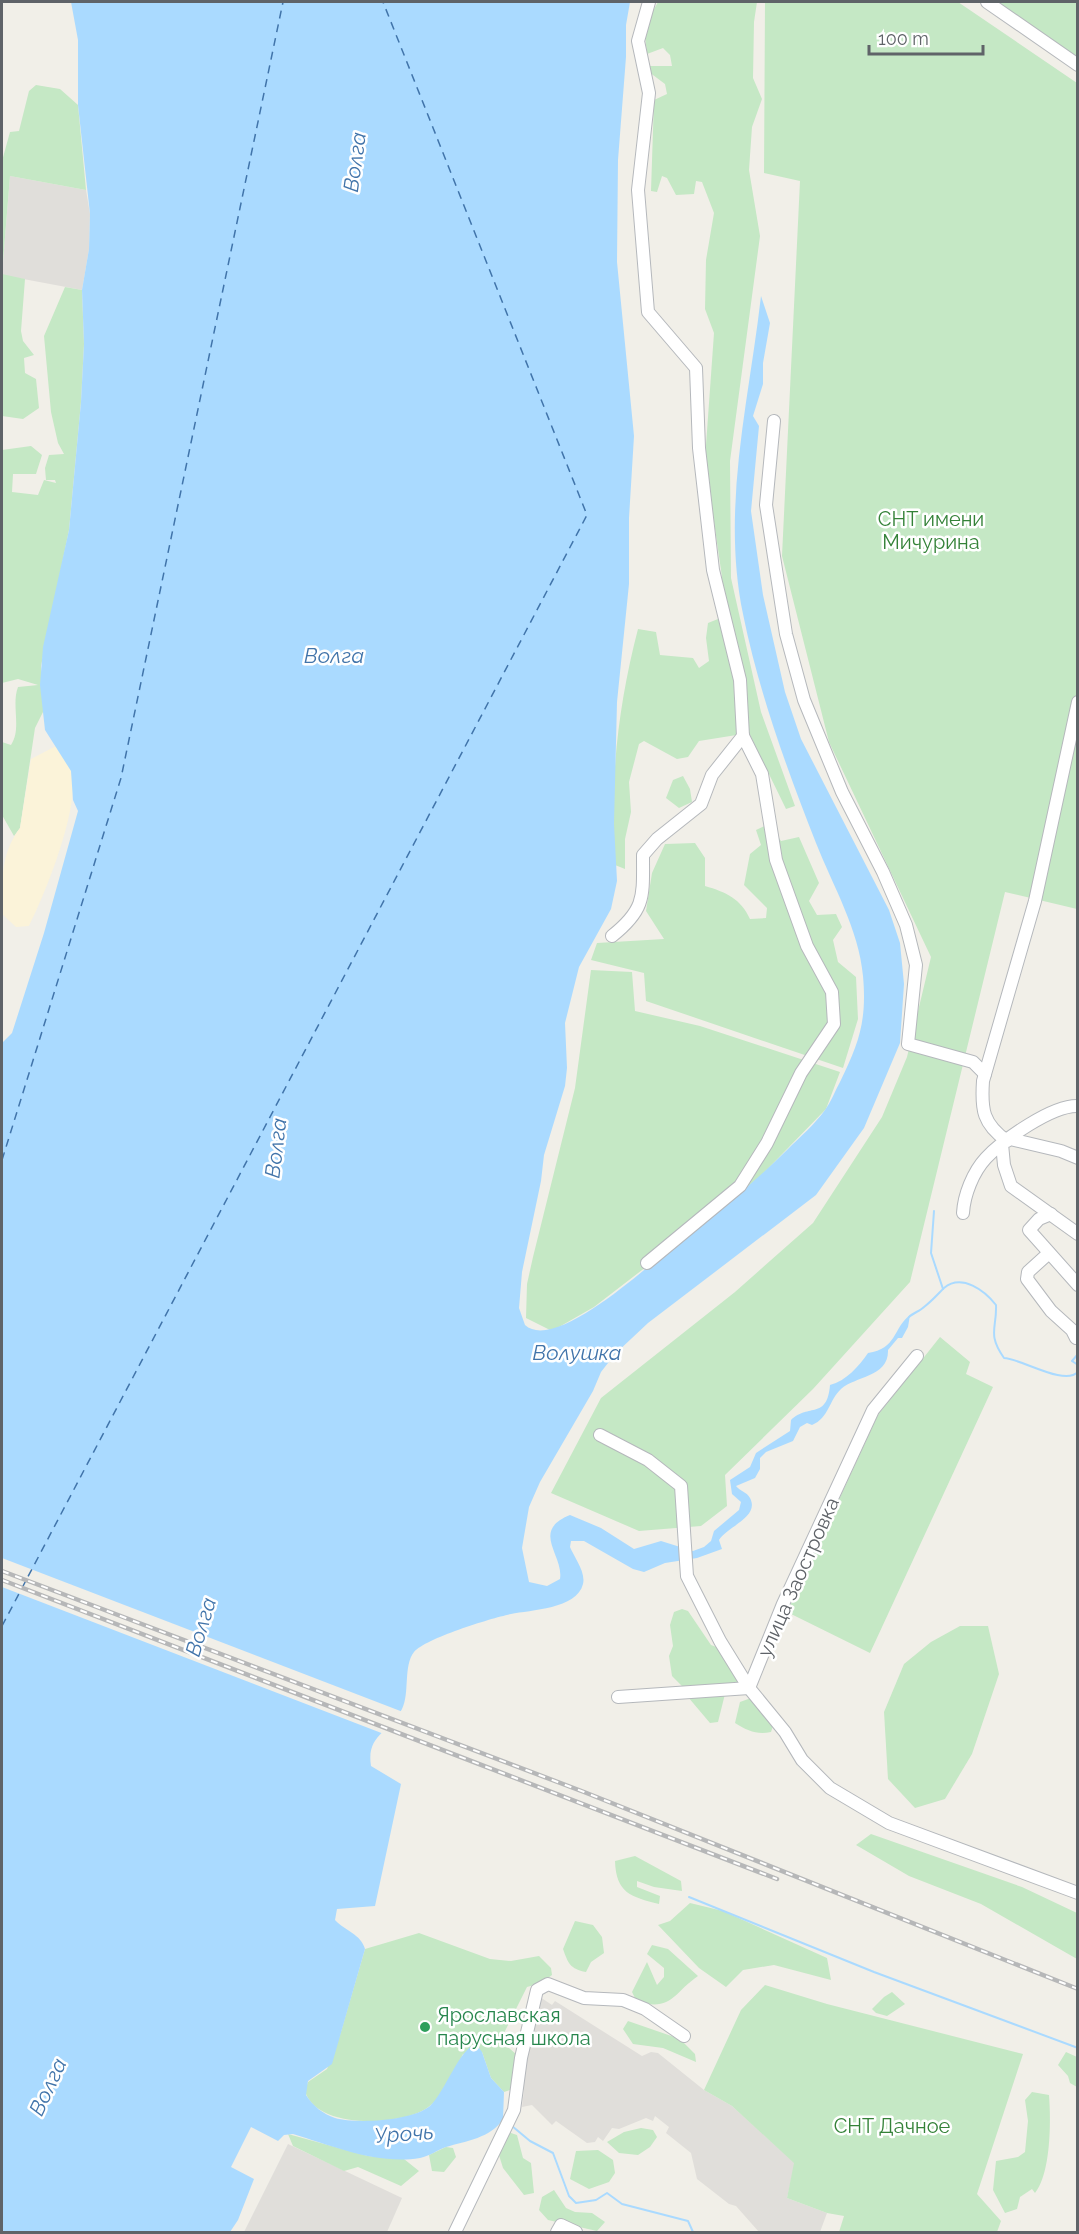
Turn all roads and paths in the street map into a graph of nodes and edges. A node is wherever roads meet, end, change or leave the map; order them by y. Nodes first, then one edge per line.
1 (649, 2) edge
2 (987, 2) edge
3 (1077, 65) edge
4 (774, 421) dead end
5 (1077, 702) edge
6 (743, 736) junction
7 (612, 936) dead end
8 (985, 1074) junction
9 (1077, 1106) edge
10 (1006, 1142) junction
11 (1077, 1158) edge
12 (963, 1213) dead end
13 (1051, 1214) junction
14 (1077, 1234) edge
15 (1049, 1253) junction
16 (647, 1263) dead end
17 (1077, 1285) edge
18 (1076, 1338) edge
19 (917, 1356) dead end
20 (600, 1435) dead end
21 (749, 1688) junction
22 (618, 1697) dead end
23 (1077, 1893) edge
24 (684, 2036) dead end
25 (559, 2229) edge
26 (455, 2232) edge
27 (576, 2232) edge

1 - 6 street
2 - 3 street
4 - 8 street
5 - 8 street
6 - 7 street
6 - 16 street
8 - 10 street
9 - 10 street
10 - 11 street
10 - 12 street
10 - 13 street
13 - 14 street
13 - 15 street
15 - 17 street
15 - 18 street
19 - 21 street, улица Заостровка
20 - 21 street
21 - 22 street
21 - 23 street
24 - 26 street
25 - 27 street

